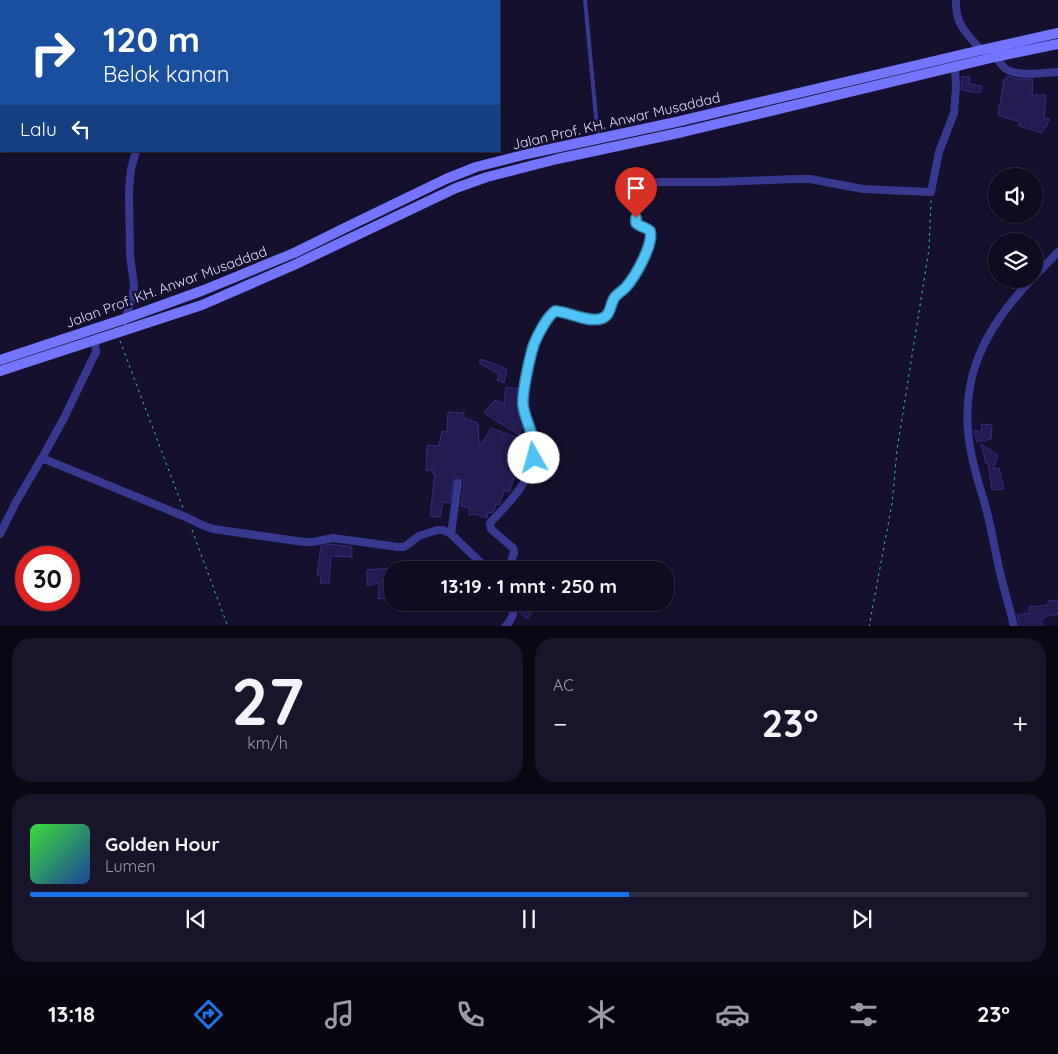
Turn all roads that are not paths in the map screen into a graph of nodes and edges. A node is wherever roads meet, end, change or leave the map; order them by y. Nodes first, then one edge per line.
1 (585, 0) edge
2 (956, 0) edge
3 (1058, 33) edge
4 (1058, 44) edge
5 (1021, 46) junction
6 (981, 50) junction
7 (995, 57) junction
8 (955, 67) junction
9 (1058, 72) edge
10 (742, 112) junction
11 (594, 139) junction
12 (136, 152) edge
13 (593, 152) junction
14 (1058, 252) edge
15 (1043, 268) edge
16 (1024, 288) edge
17 (124, 320) junction
18 (122, 332) junction
19 (95, 340) junction
20 (0, 360) edge
21 (16, 360) junction
22 (0, 371) edge
23 (42, 458) junction
24 (458, 483) dead end
25 (0, 534) edge
26 (451, 534) junction
27 (479, 561) edge
28 (511, 561) edge
29 (514, 611) edge
30 (506, 626) edge
31 (1014, 626) edge

1 - 11 lane
2 - 6 street
3 - 5 street, Jalan Prof. KH. Anwar Musaddad
4 - 5 street, Jalan Prof. KH. Anwar Musaddad
5 - 6 street, Jalan Prof. KH. Anwar Musaddad
5 - 7 street, Jalan Prof. KH. Anwar Musaddad
6 - 10 street, Jalan Prof. KH. Anwar Musaddad
7 - 8 street, Jalan Prof. KH. Anwar Musaddad
7 - 9 street
8 - 10 street, Jalan Prof. KH. Anwar Musaddad
8 - 28 street
10 - 11 street, Jalan Prof. KH. Anwar Musaddad
10 - 13 street, Jalan Prof. KH. Anwar Musaddad
11 - 13 street
11 - 17 street, Jalan Prof. KH. Anwar Musaddad
12 - 17 street
13 - 18 street, Jalan Prof. KH. Anwar Musaddad
14 - 15 street
16 - 31 street
17 - 18 street
17 - 21 street, Jalan Prof. KH. Anwar Musaddad
18 - 19 street, Jalan Prof. KH. Anwar Musaddad
19 - 21 street, Jalan Prof. KH. Anwar Musaddad
19 - 23 street
20 - 21 street, Jalan Prof. KH. Anwar Musaddad
21 - 22 street, Jalan Prof. KH. Anwar Musaddad
23 - 25 street
23 - 26 street
24 - 26 street
26 - 27 street
29 - 30 street

